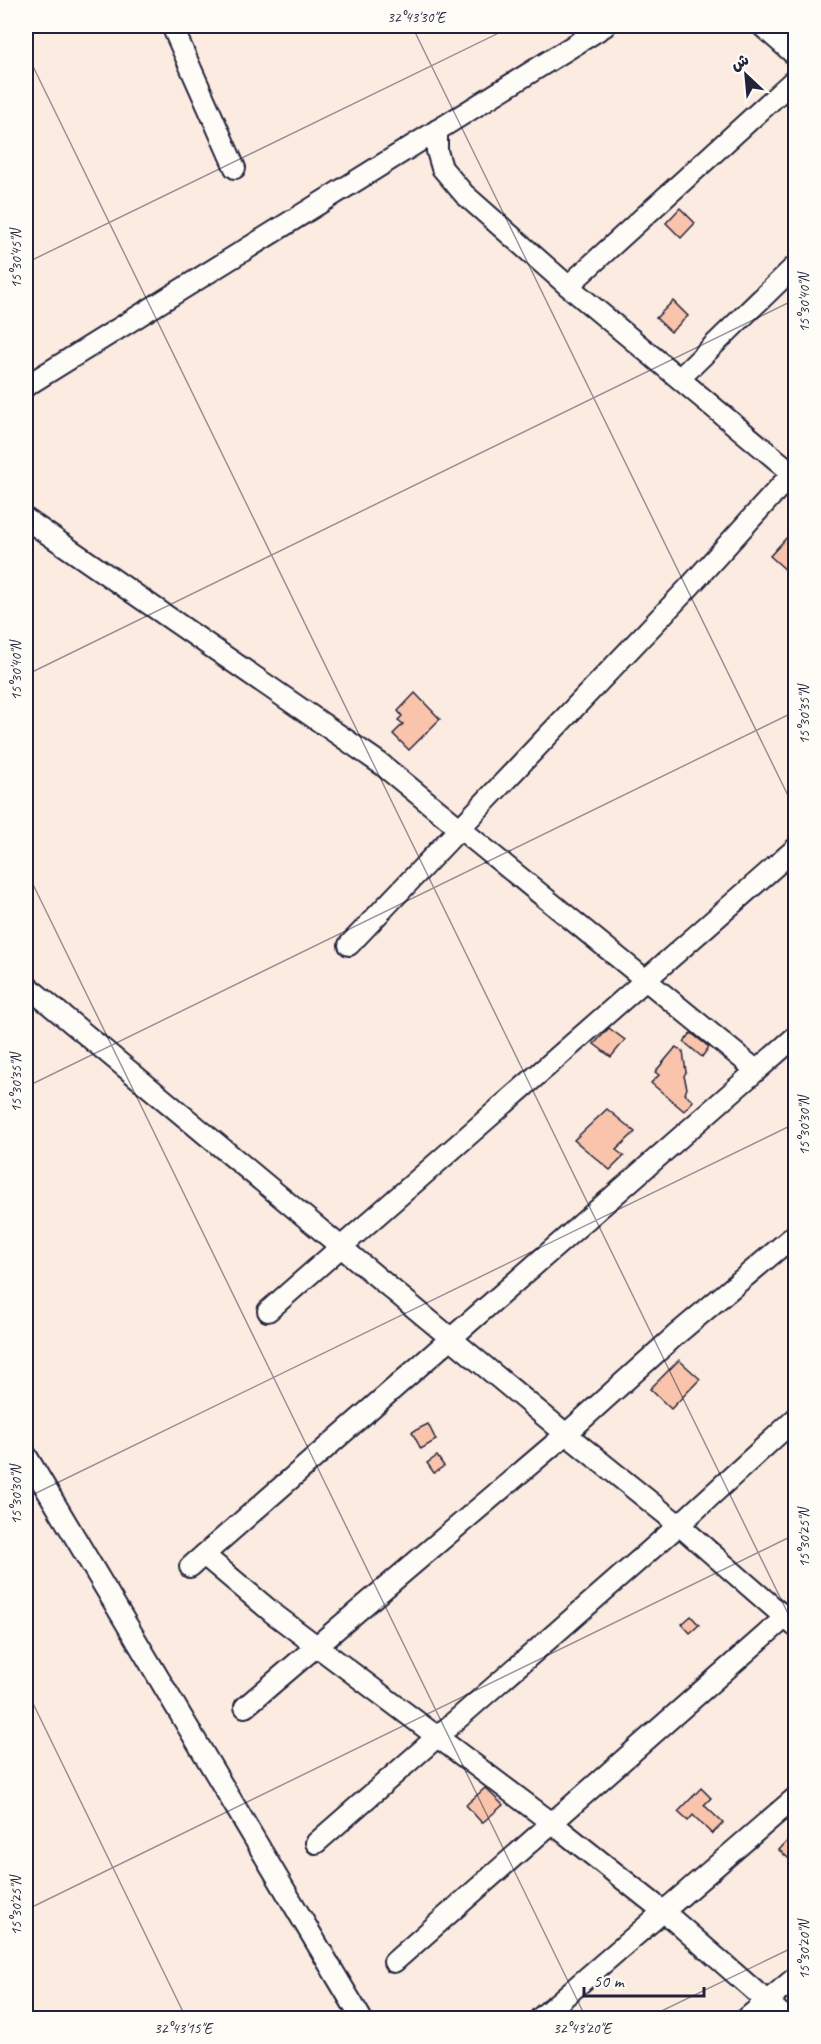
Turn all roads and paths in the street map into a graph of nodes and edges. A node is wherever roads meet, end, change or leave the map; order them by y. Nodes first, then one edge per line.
1 (172, 26) edge
2 (605, 26) edge
3 (762, 26) edge
4 (795, 56) edge
5 (795, 78) edge
6 (437, 130) junction
7 (234, 168) dead end
8 (795, 265) edge
9 (568, 286) junction
10 (680, 378) junction
11 (26, 386) edge
12 (794, 473) edge
13 (26, 519) edge
14 (460, 828) junction
15 (795, 848) edge
16 (349, 945) dead end
17 (646, 980) junction
18 (26, 985) edge
19 (795, 1036) edge
20 (756, 1070) junction
21 (795, 1234) edge
22 (341, 1247) junction
23 (268, 1311) dead end
24 (451, 1338) junction
25 (795, 1418) edge
26 (566, 1434) junction
27 (26, 1455) edge
28 (679, 1525) junction
29 (792, 1618) edge
30 (317, 1646) junction
31 (245, 1707) dead end
32 (437, 1737) junction
33 (795, 1797) edge
34 (552, 1823) junction
35 (316, 1843) dead end
36 (663, 1911) junction
37 (394, 1962) dead end
38 (795, 1977) edge
39 (766, 2002) junction
40 (361, 2019) edge
41 (540, 2019) edge
42 (747, 2019) edge
43 (786, 2019) edge

1 - 7 street
2 - 6 street
3 - 4 street
5 - 9 street
6 - 9 street
6 - 11 street
8 - 10 street
9 - 10 street
10 - 12 street
12 - 14 street
13 - 14 street
14 - 16 street
14 - 17 street
15 - 17 street
17 - 20 street
17 - 22 street
18 - 22 street
19 - 20 street
20 - 24 street
21 - 26 street
22 - 23 street
22 - 24 street
24 - 26 street
24 - 30 street
25 - 28 street
26 - 28 street
26 - 30 street
27 - 40 street
28 - 29 street
28 - 32 street
29 - 34 street
30 - 31 street
30 - 32 street
32 - 34 street
32 - 35 street
33 - 36 street
34 - 36 street
34 - 37 street
36 - 39 street
36 - 41 street
38 - 39 street
39 - 42 street
39 - 43 street

